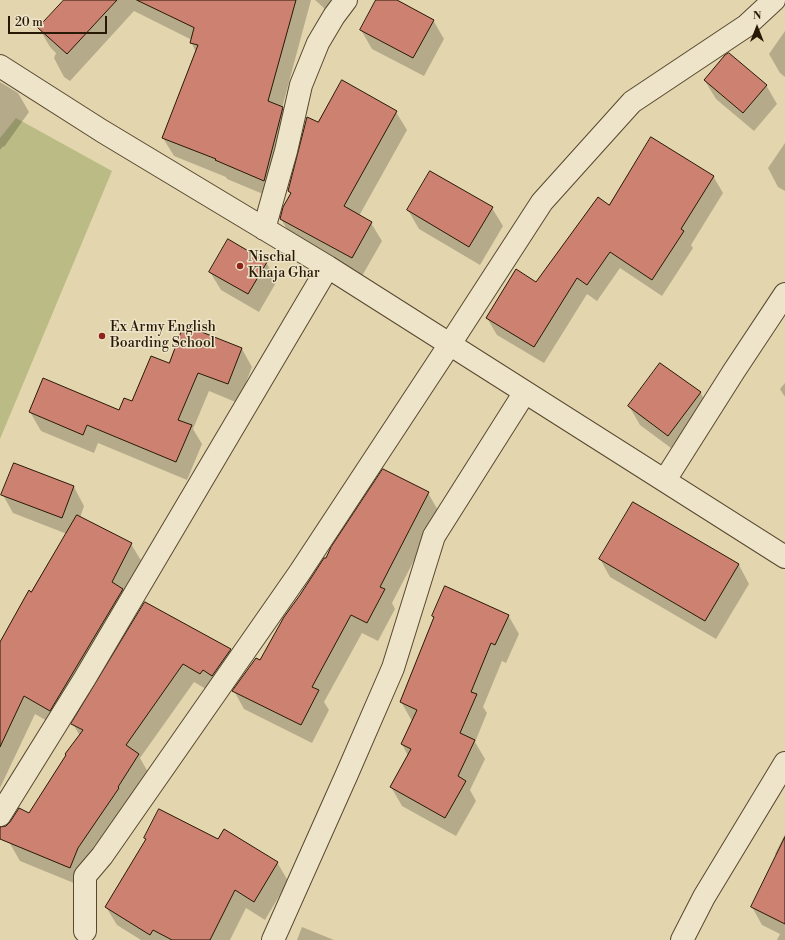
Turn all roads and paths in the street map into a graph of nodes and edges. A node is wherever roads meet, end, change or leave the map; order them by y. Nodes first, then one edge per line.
1 (346, 0) edge
2 (774, 0) edge
3 (0, 66) edge
4 (264, 229) junction
5 (328, 267) junction
6 (785, 294) edge
7 (450, 344) junction
8 (525, 392) junction
9 (665, 480) junction
10 (785, 557) edge
11 (785, 763) edge
12 (0, 815) edge
13 (85, 931) dead end
14 (273, 940) edge
15 (682, 940) edge

1 - 4 street
2 - 7 street
3 - 4 street
4 - 5 street
5 - 7 street
5 - 12 street
6 - 9 street
7 - 8 street
7 - 13 street
8 - 9 street
8 - 14 street
9 - 10 street
11 - 15 street

